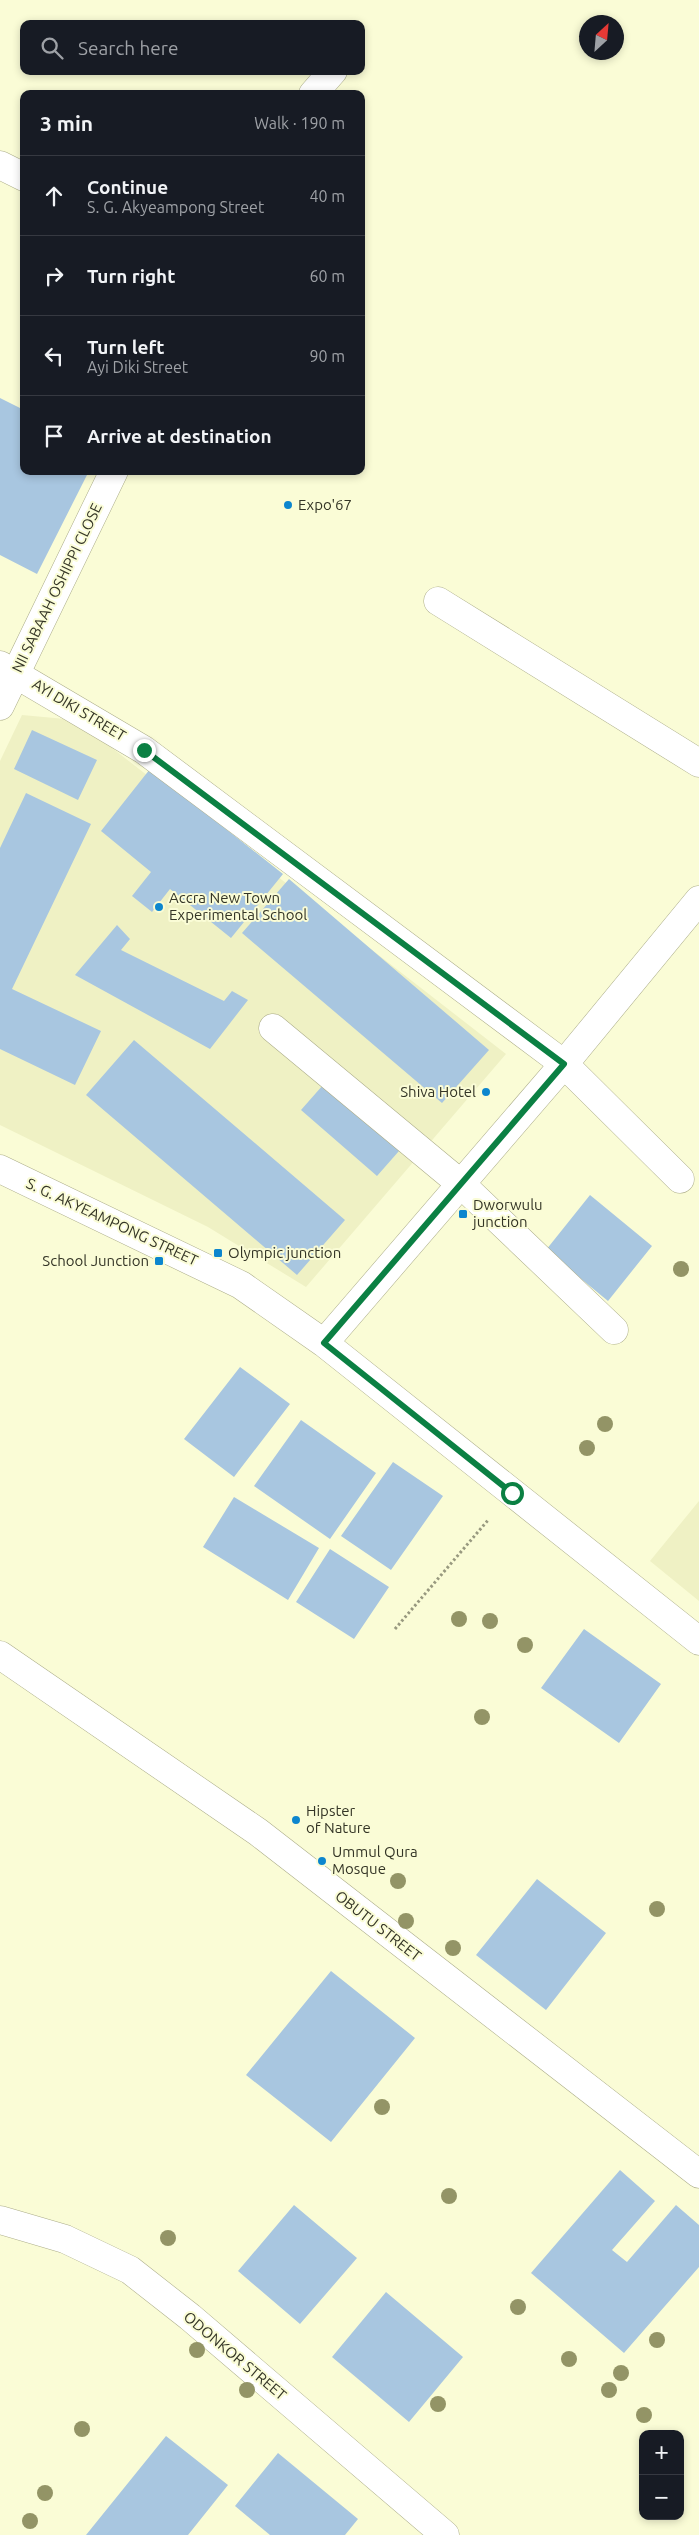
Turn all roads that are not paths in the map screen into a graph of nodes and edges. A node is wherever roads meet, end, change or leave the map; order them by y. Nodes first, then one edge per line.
1 (330, 75) edge
2 (316, 90) edge
3 (0, 165) edge
4 (20, 175) edge
5 (112, 475) edge
6 (438, 601) dead end
7 (8, 668) edge
8 (0, 706) edge
9 (699, 763) edge
10 (699, 900) edge
11 (273, 1028) dead end
12 (564, 1064) junction
13 (0, 1169) edge
14 (680, 1179) dead end
15 (461, 1184) junction
16 (614, 1330) dead end
17 (324, 1343) junction
18 (694, 1628) edge
19 (0, 1655) edge
20 (699, 2174) edge
21 (0, 2220) edge
22 (445, 2535) edge

1 - 2 street
3 - 4 street
5 - 7 street, NII SABAAH OSHIPPI CLOSE
6 - 9 street
7 - 8 street, NII SABAAH OSHIPPI CLOSE
7 - 12 street, AYI DIKI STREET
10 - 12 street
11 - 15 street
12 - 14 street, AYI DIKI STREET
12 - 15 street
13 - 17 street, S. G. AKYEAMPONG STREET
15 - 16 street
15 - 17 street
17 - 18 street, S. G. AKYEAMPONG STREET
19 - 20 street, OBUTU STREET
21 - 22 street, ODONKOR STREET

